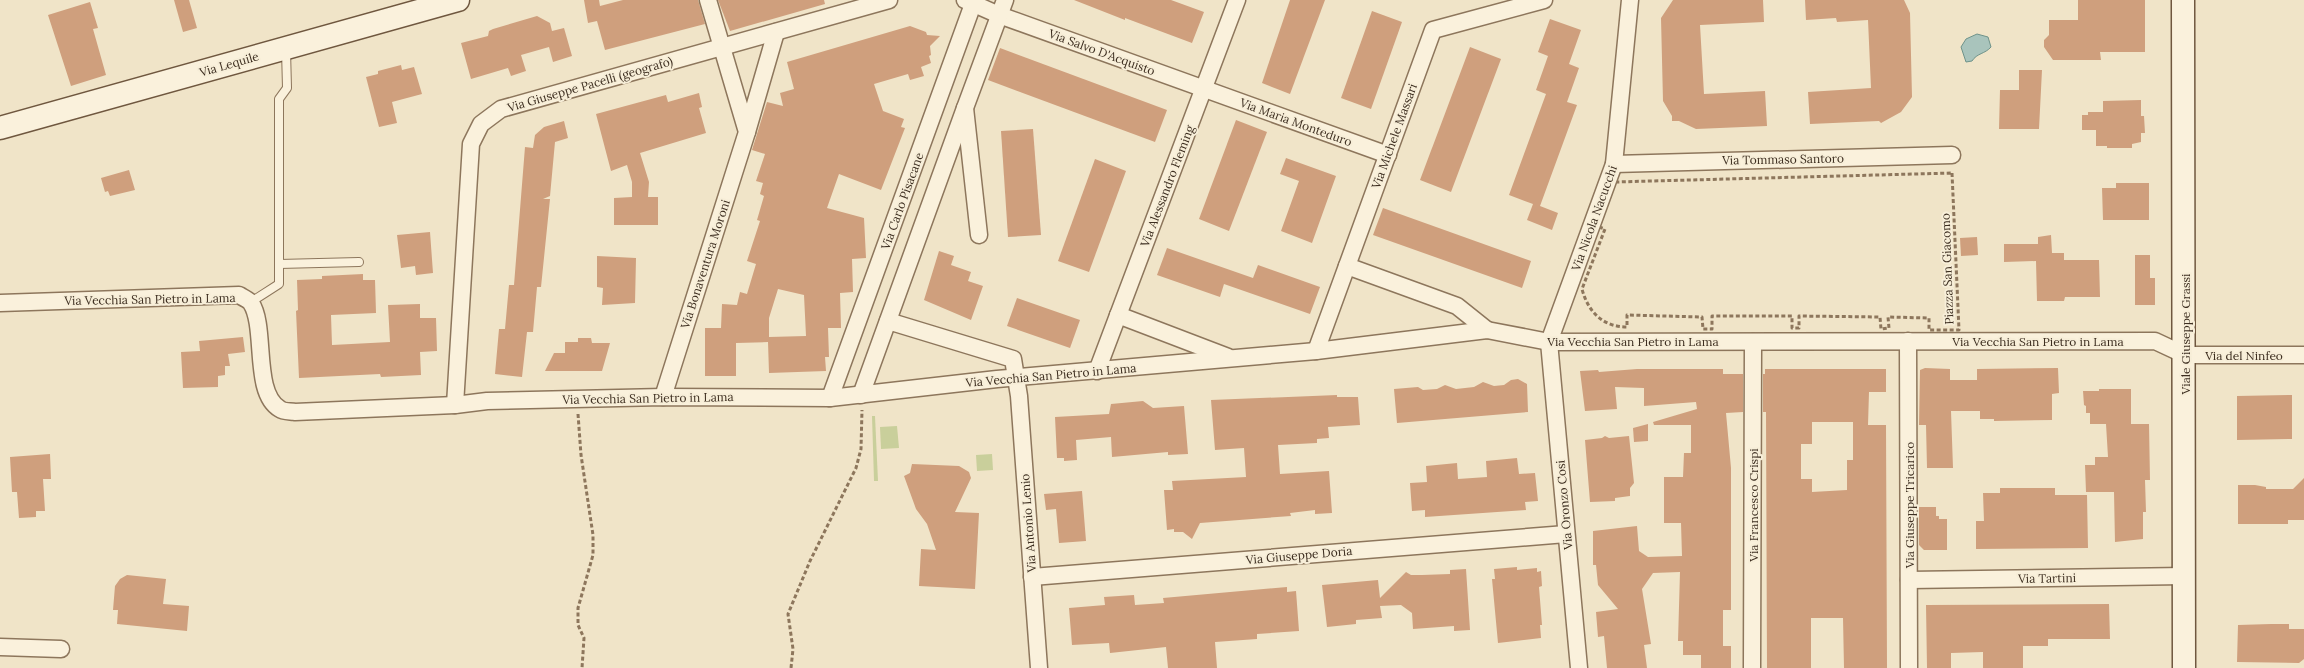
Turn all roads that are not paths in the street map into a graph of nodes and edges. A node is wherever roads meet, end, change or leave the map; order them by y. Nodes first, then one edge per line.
1 (458, 0) edge
2 (708, 0) edge
3 (889, 0) edge
4 (1237, 0) edge
5 (1544, 0) edge
6 (1630, 0) edge
7 (2183, 0) edge
8 (969, 2) edge
9 (1002, 8) edge
10 (776, 32) junction
11 (721, 47) junction
12 (285, 48) junction
13 (1204, 89) junction
14 (966, 108) junction
15 (0, 128) edge
16 (747, 132) junction
17 (1388, 155) junction
18 (1952, 155) dead end
19 (1614, 164) junction
20 (980, 235) dead end
21 (359, 262) dead end
22 (279, 264) junction
23 (1347, 266) junction
24 (251, 302) junction
25 (0, 303) edge
26 (1118, 315) junction
27 (888, 321) junction
28 (1488, 330) junction
29 (1549, 342) junction
30 (1753, 342) junction
31 (1908, 342) junction
32 (1316, 351) junction
33 (2185, 355) junction
34 (2304, 355) edge
35 (1232, 359) junction
36 (1097, 371) junction
37 (1017, 379) junction
38 (861, 395) junction
39 (663, 396) junction
40 (830, 398) junction
41 (455, 405) junction
42 (1566, 534) junction
43 (2184, 576) junction
44 (1032, 577) junction
45 (1909, 580) junction
46 (0, 647) edge
47 (61, 649) dead end
48 (1039, 668) edge
49 (1579, 668) edge
50 (1752, 668) edge
51 (1909, 668) edge
52 (2184, 668) edge

1 - 12 main road, Via Lequile
2 - 11 street
3 - 10 street, Via Giuseppe Pacelli (geografo)
4 - 13 street, Via Alessandro Fleming
5 - 17 street, Via Michele Massari
6 - 19 street, Via Nicola Nacucchi
7 - 33 main road, Viale Giuseppe Grassi
8 - 9 street
8 - 40 street, Via Carlo Pisacane
9 - 13 street, Via Salvo D'Acquisto
9 - 14 street
10 - 11 street, Via Giuseppe Pacelli (geografo)
10 - 16 street, Via Bonaventura Moroni
11 - 16 street
11 - 41 street, Via Giuseppe Pacelli (geografo)
12 - 15 main road, Via Lequile
12 - 22 lane
13 - 17 street, Via Maria Monteduro
13 - 26 street, Via Alessandro Fleming
14 - 20 street
14 - 27 street
16 - 39 street, Via Bonaventura Moroni
17 - 23 street, Via Michele Massari
18 - 19 street, Via Tommaso Santoro
19 - 29 street, Via Nicola Nacucchi
21 - 22 lane
22 - 24 lane
23 - 28 street
23 - 32 street, Via Michele Massari
24 - 25 street, Via Vecchia San Pietro in Lama
24 - 41 street, Via Vecchia San Pietro in Lama
26 - 35 street
26 - 36 street, Via Alessandro Fleming
27 - 37 street, Via Antonio Lenio
27 - 38 street
28 - 29 street, Via Vecchia San Pietro in Lama
28 - 32 street, Via Vecchia San Pietro in Lama
29 - 30 street, Via Vecchia San Pietro in Lama
29 - 42 street, Via Oronzo Cosi
30 - 31 street, Via Vecchia San Pietro in Lama
30 - 50 street, Via Francesco Crispi
31 - 33 street, Via Vecchia San Pietro in Lama
31 - 45 street, Via Giuseppe Tricarico
32 - 35 street, Via Vecchia San Pietro in Lama
33 - 34 street, Via del Ninfeo
33 - 43 main road, Viale Giuseppe Grassi
35 - 36 street, Via Vecchia San Pietro in Lama
36 - 37 street, Via Vecchia San Pietro in Lama
37 - 38 street, Via Vecchia San Pietro in Lama
37 - 44 street, Via Antonio Lenio
38 - 40 street, Via Vecchia San Pietro in Lama
39 - 40 street, Via Vecchia San Pietro in Lama
39 - 41 street, Via Vecchia San Pietro in Lama
42 - 44 street, Via Giuseppe Doria
42 - 49 street, Via Oronzo Cosi
43 - 45 street, Via Tartini
43 - 52 main road, Viale Giuseppe Grassi
44 - 48 street, Via Antonio Lenio
45 - 51 street, Via Giuseppe Tricarico
46 - 47 street

